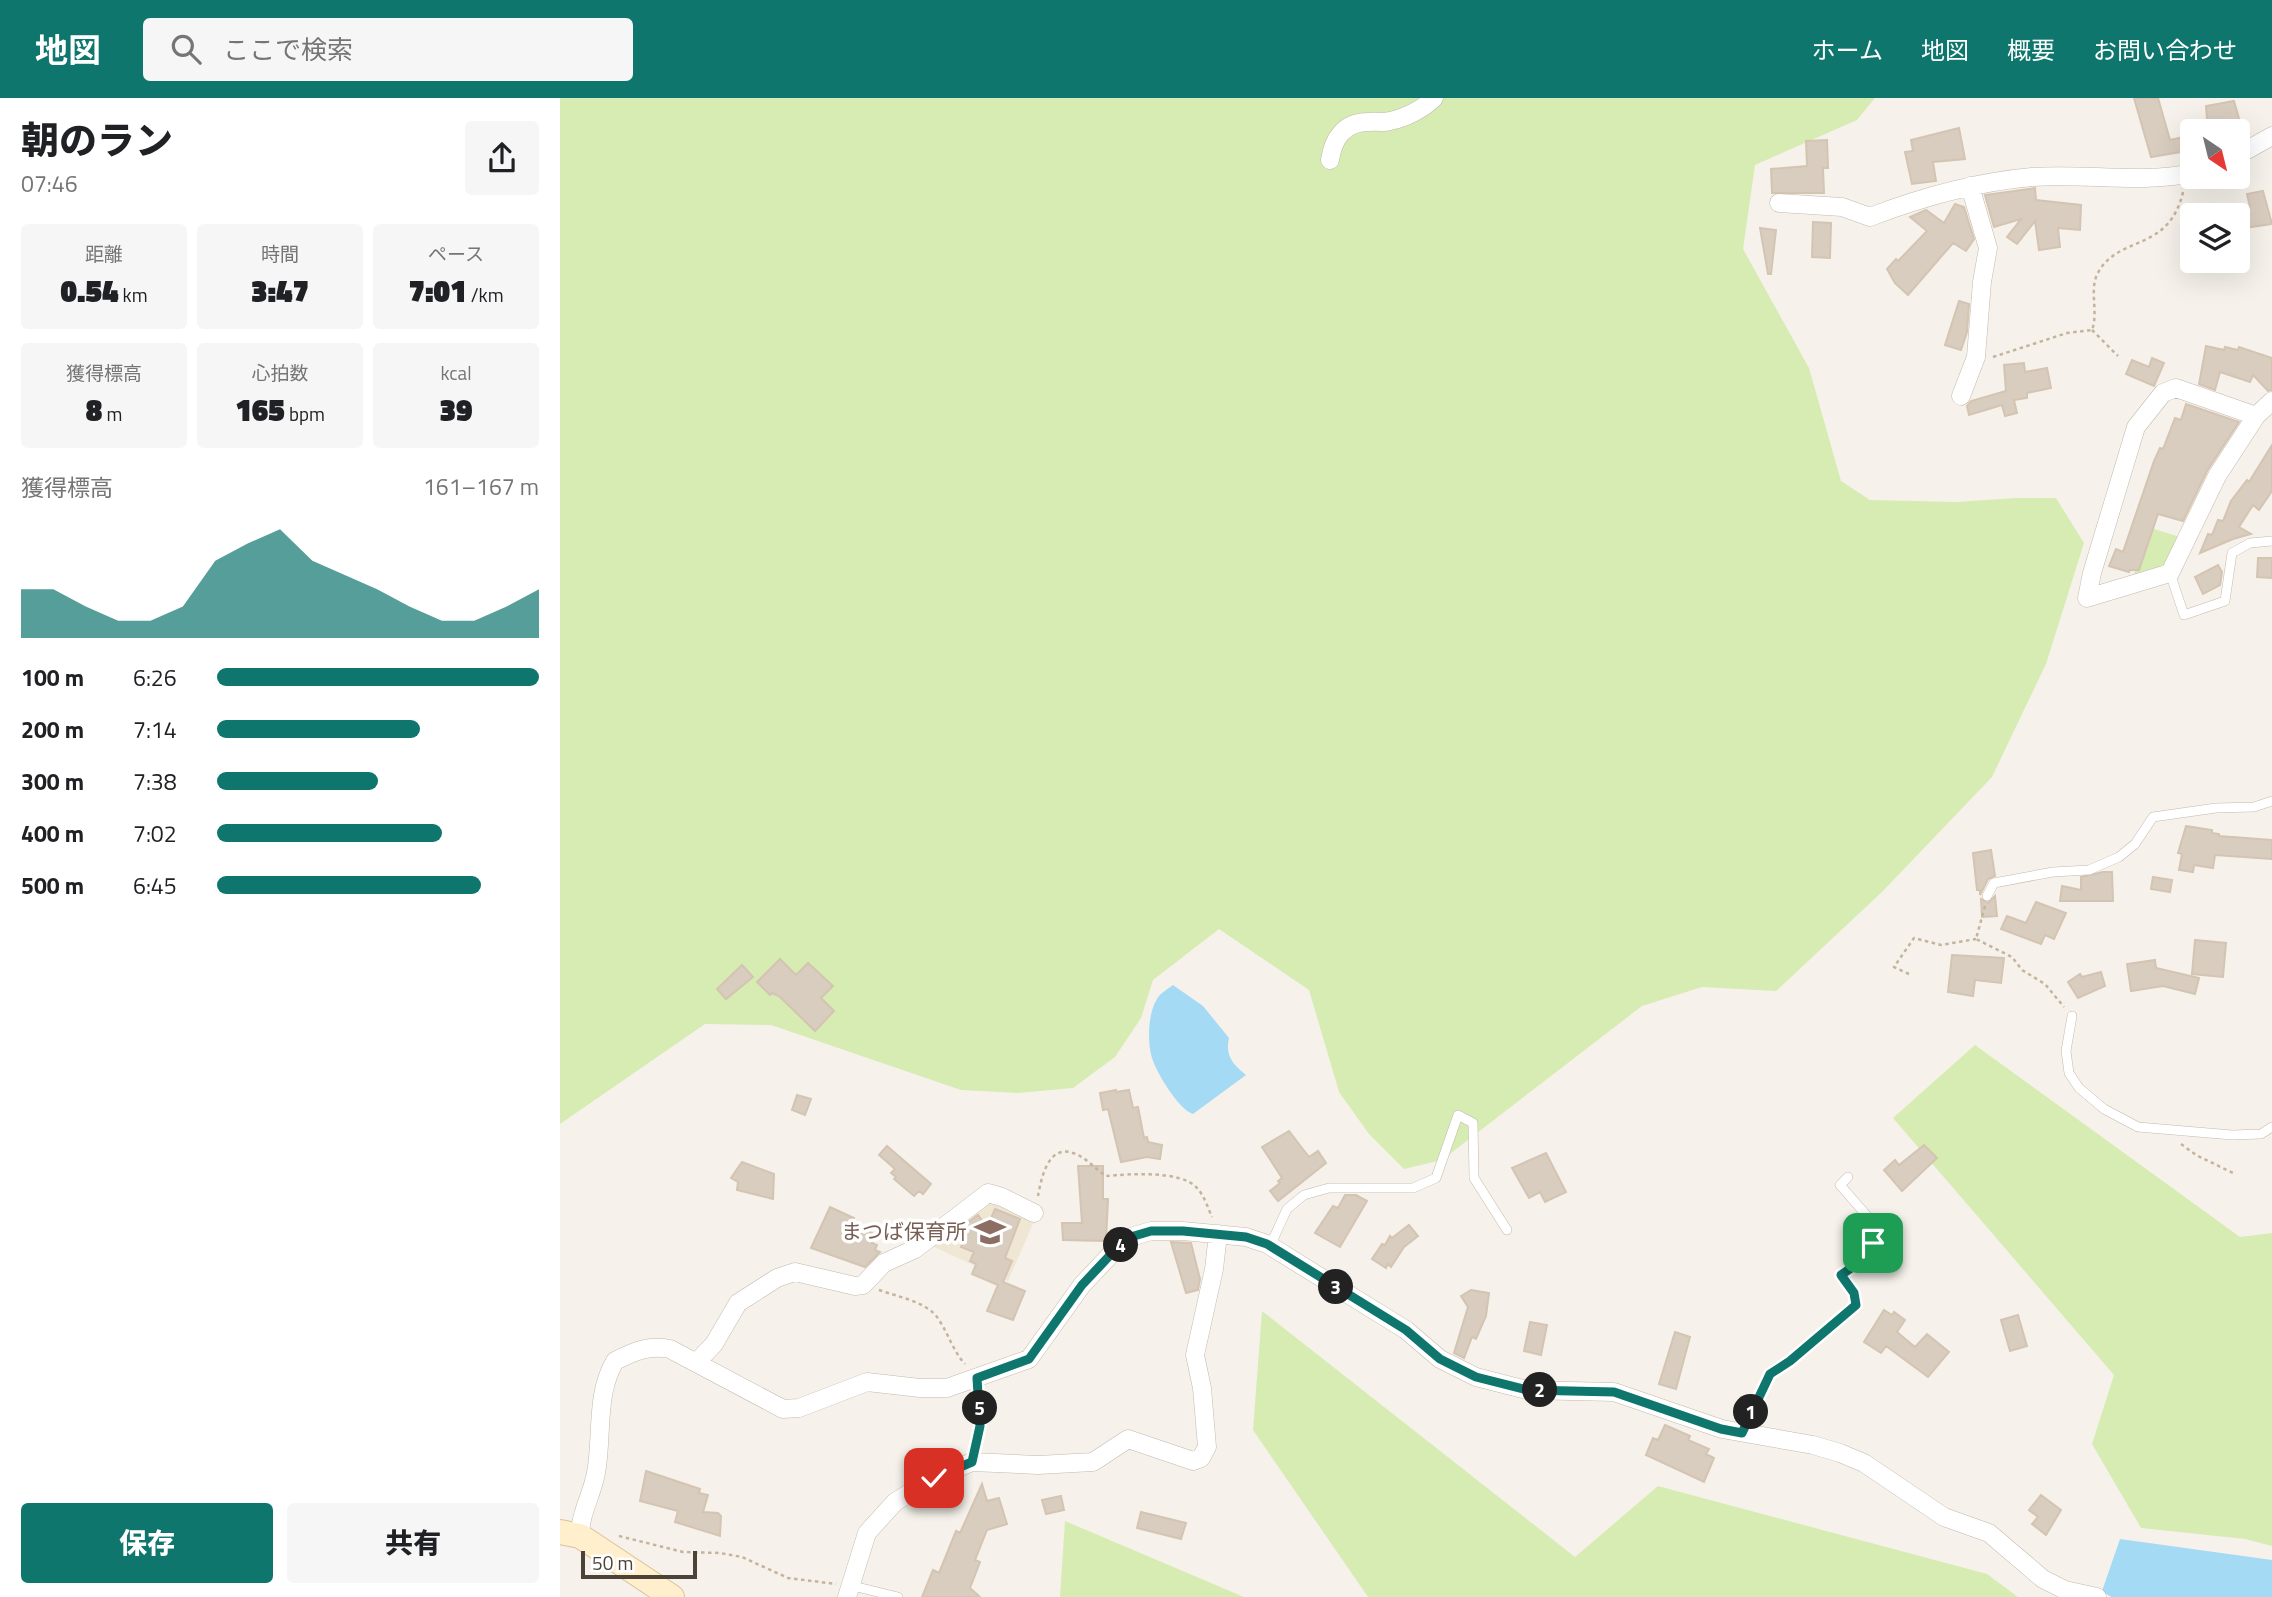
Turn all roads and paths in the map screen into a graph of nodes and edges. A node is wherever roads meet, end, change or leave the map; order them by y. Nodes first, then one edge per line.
1 (1434, 98) edge
2 (2272, 136) edge
3 (2250, 148) edge
4 (1329, 160) dead end
5 (2180, 175) edge
6 (1970, 186) junction
7 (2184, 189) edge
8 (1779, 203) dead end
9 (2092, 330) junction
10 (1976, 356) junction
11 (2118, 356) dead end
12 (1961, 396) dead end
13 (2272, 401) edge
14 (2256, 416) junction
15 (2272, 541) edge
16 (2170, 573) junction
17 (2272, 801) edge
18 (1987, 896) joint
19 (1976, 939) junction
20 (1909, 974) dead end
21 (2072, 1016) joint
22 (2272, 1127) edge
23 (2162, 1129) junction
24 (2233, 1173) dead end
25 (1849, 1177) dead end
26 (1034, 1213) joint
27 (1507, 1230) dead end
28 (1220, 1235) junction
29 (1270, 1246) junction
30 (863, 1285) junction
31 (697, 1362) junction
32 (977, 1378) junction
33 (1742, 1433) junction
34 (972, 1462) junction
35 (570, 1534) edge
36 (617, 1535) dead end
37 (848, 1591) edge
38 (672, 1597) edge
39 (898, 1597) edge
40 (2097, 1597) edge

1 - 4 street
2 - 3 street
5 - 6 street
6 - 8 street
6 - 10 street
7 - 9 path
9 - 10 path
9 - 11 path
10 - 12 street
13 - 14 street
14 - 16 street
14 - 16 street
15 - 16 lane
17 - 18 lane
18 - 19 path
19 - 20 path
19 - 21 path
21 - 23 lane
22 - 23 lane
23 - 24 path
25 - 33 lane
26 - 28 path
26 - 30 street
27 - 29 lane
28 - 29 street
28 - 32 street
28 - 34 street
29 - 33 street
30 - 31 street
30 - 32 path
31 - 32 street
31 - 35 street
32 - 34 path
33 - 40 street
34 - 37 street
35 - 38 main road
36 - 37 path
37 - 39 lane

